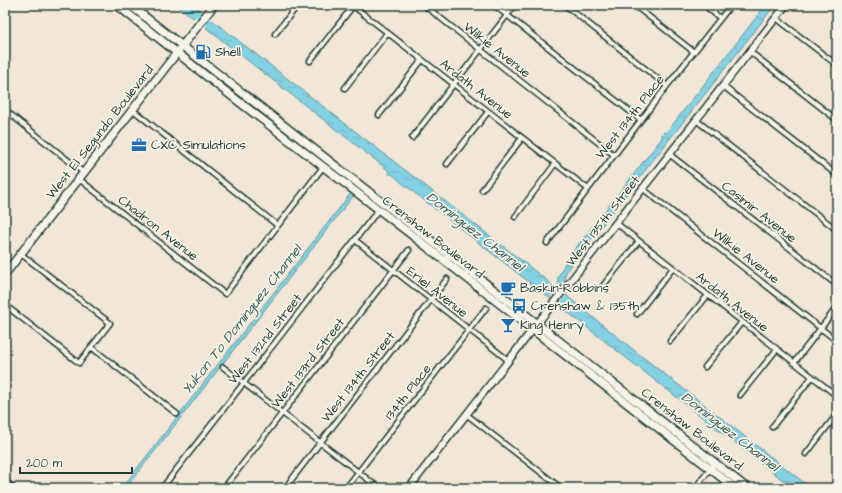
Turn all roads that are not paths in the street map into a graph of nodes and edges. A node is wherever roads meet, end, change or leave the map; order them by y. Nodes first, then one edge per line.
1 (117, 5) edge
2 (130, 5) edge
3 (214, 5) edge
4 (298, 5) edge
5 (352, 5) edge
6 (424, 5) edge
7 (494, 5) edge
8 (515, 5) edge
9 (565, 5) edge
10 (634, 5) edge
11 (704, 5) edge
12 (731, 5) edge
13 (786, 5) edge
14 (507, 15) junction
15 (720, 18) junction
16 (776, 18) junction
17 (387, 33) junction
18 (275, 34) dead end
19 (180, 50) junction
20 (480, 50) junction
21 (694, 52) junction
22 (749, 52) junction
23 (422, 60) junction
24 (310, 61) dead end
25 (837, 65) edge
26 (454, 84) junction
27 (667, 86) junction
28 (722, 86) junction
29 (345, 88) dead end
30 (5, 110) edge
31 (133, 110) junction
32 (488, 112) junction
33 (379, 114) dead end
34 (641, 120) junction
35 (696, 120) junction
36 (837, 120) edge
37 (412, 138) dead end
38 (522, 138) junction
39 (669, 154) junction
40 (614, 155) junction
41 (326, 164) junction
42 (447, 164) dead end
43 (556, 164) junction
44 (837, 175) edge
45 (82, 176) junction
46 (642, 188) junction
47 (588, 189) junction
48 (482, 190) dead end
49 (381, 206) junction
50 (514, 217) dead end
51 (616, 223) junction
52 (277, 225) junction
53 (837, 230) edge
54 (355, 240) junction
55 (638, 241) junction
56 (547, 243) dead end
57 (409, 250) dead end
58 (21, 254) junction
59 (673, 268) junction
60 (393, 270) junction
61 (5, 274) edge
62 (448, 279) dead end
63 (837, 285) edge
64 (602, 287) dead end
65 (708, 295) junction
66 (430, 300) junction
67 (5, 305) edge
68 (837, 307) edge
69 (486, 308) dead end
70 (636, 314) dead end
71 (742, 322) junction
72 (534, 327) junction
73 (821, 328) junction
74 (469, 330) junction
75 (670, 341) dead end
76 (837, 341) edge
77 (91, 347) junction
78 (777, 349) junction
79 (508, 360) junction
80 (794, 363) junction
81 (223, 367) dead end
82 (705, 367) dead end
83 (812, 377) junction
84 (243, 383) junction
85 (740, 395) dead end
86 (837, 396) edge
87 (282, 413) junction
88 (176, 414) dead end
89 (466, 414) junction
90 (837, 414) edge
91 (772, 428) dead end
92 (320, 442) junction
93 (806, 454) dead end
94 (713, 466) junction
95 (359, 472) junction
96 (5, 481) edge
97 (558, 487) edge
98 (14, 488) edge
99 (162, 488) edge
100 (224, 488) edge
101 (285, 488) edge
102 (346, 488) edge
103 (379, 488) edge
104 (409, 488) edge
105 (696, 488) edge
106 (735, 488) edge
107 (747, 488) edge

1 - 19 main road, Crenshaw Boulevard
2 - 19 main road, Crenshaw Boulevard
3 - 19 main road, West El Segundo Boulevard
4 - 18 street
5 - 17 street, Ardath Avenue
5 - 24 street
6 - 20 street, Wilkie Avenue
7 - 14 street
8 - 14 street
9 - 27 street
10 - 21 street
11 - 15 street
12 - 15 street, West 134th Place
13 - 16 street, West 135th Street
14 - 20 street
14 - 34 street
15 - 21 street, West 134th Place
16 - 22 street, West 135th Street
16 - 25 street
17 - 23 street, Ardath Avenue
17 - 29 street
19 - 31 main road, West El Segundo Boulevard
19 - 41 main road, Crenshaw Boulevard
20 - 26 street
20 - 40 street, Wilkie Avenue
21 - 27 street, West 134th Place
22 - 28 street, West 135th Street
22 - 36 street
23 - 26 street, Ardath Avenue
23 - 33 street
26 - 32 street, Ardath Avenue
26 - 37 street
27 - 34 street, West 134th Place
28 - 35 street, West 135th Street
28 - 44 street
30 - 45 street, Chadron Avenue
31 - 45 main road, West El Segundo Boulevard
31 - 52 street
32 - 38 street, Ardath Avenue
32 - 42 street
34 - 40 street, West 134th Place
35 - 39 street, West 135th Street
35 - 53 street
38 - 43 street, Ardath Avenue
38 - 48 street
39 - 46 street, West 135th Street
39 - 63 street, Casimir Avenue
40 - 47 street, West 134th Place
41 - 49 main road, Crenshaw Boulevard
41 - 52 street
43 - 47 street, Ardath Avenue
43 - 50 street
45 - 52 street, Chadron Avenue
45 - 58 main road, West El Segundo Boulevard
46 - 51 street, West 135th Street
46 - 73 street, Wilkie Avenue
47 - 56 street, West 134th Place
49 - 54 street, West 132nd Street
49 - 72 main road, Crenshaw Boulevard
51 - 55 street, Ardath Avenue
51 - 72 street, West 135th Street
54 - 60 street, Eriel Avenue
54 - 84 street, West 132nd Street
55 - 59 street, Ardath Avenue
55 - 64 street
57 - 60 street, West 133rd Street
58 - 61 main road, West El Segundo Boulevard
58 - 77 street
59 - 65 street, Ardath Avenue
59 - 70 street
60 - 66 street, Eriel Avenue
60 - 87 street, West 133rd Street
62 - 66 street, West 134th Street
65 - 71 street, Ardath Avenue
65 - 75 street
66 - 74 street, Eriel Avenue
66 - 92 street, West 134th Street
67 - 77 street
68 - 73 street
69 - 74 street, 134th Place
71 - 78 street, Ardath Avenue
71 - 82 street
72 - 79 street, West 135th Street
72 - 94 main road, Crenshaw Boulevard
73 - 76 street, Wilkie Avenue
73 - 80 street
74 - 79 street, Eriel Avenue
74 - 95 street, 134th Place
77 - 88 street
78 - 80 street, Ardath Avenue
78 - 85 street
79 - 89 street, West 135th Street
80 - 83 street, Ardath Avenue
81 - 84 street
83 - 86 street, Ardath Avenue
83 - 91 street
84 - 87 street
84 - 99 street, West 132nd Street
87 - 92 street
87 - 100 street, West 133rd Street
89 - 97 street
89 - 104 street, West 135th Street
90 - 93 street
92 - 95 street
92 - 101 street, West 134th Street
94 - 105 street
94 - 106 main road, Crenshaw Boulevard
94 - 107 main road, Crenshaw Boulevard
95 - 102 street, 134th Place
95 - 103 street
96 - 98 street

